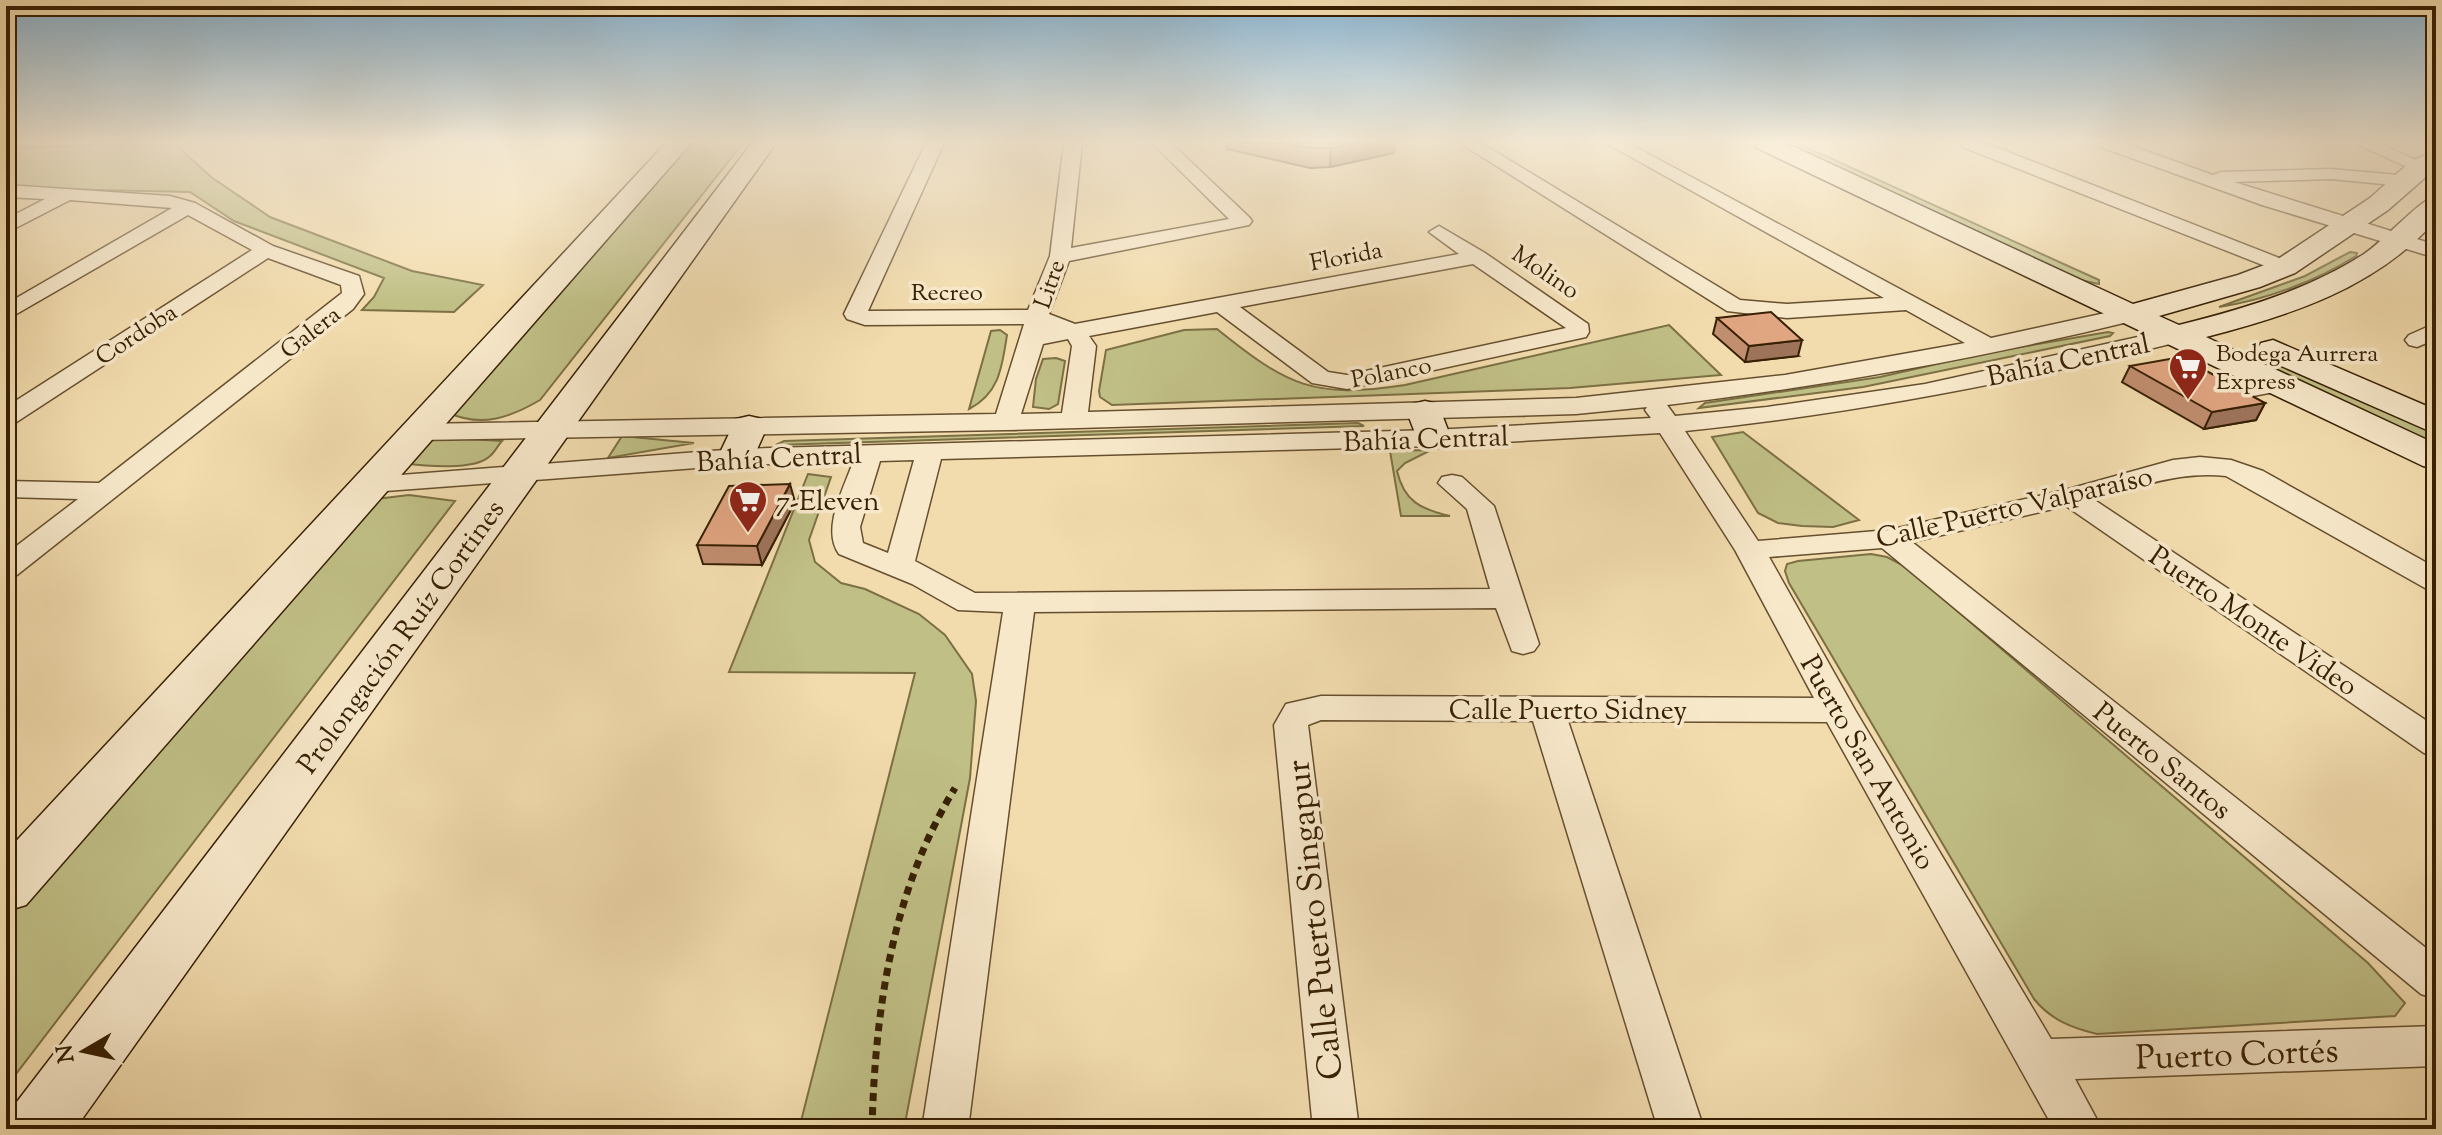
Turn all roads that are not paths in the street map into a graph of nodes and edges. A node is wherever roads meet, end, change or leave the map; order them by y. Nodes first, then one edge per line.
1 (64, 196) edge
2 (109, 196) edge
3 (631, 196) edge
4 (725, 196) edge
5 (910, 196) edge
6 (1067, 196) edge
7 (1216, 196) edge
8 (1555, 196) edge
9 (1712, 196) edge
10 (1877, 196) edge
11 (1921, 196) edge
12 (2104, 196) edge
13 (2256, 196) edge
14 (2388, 196) edge
15 (2436, 204) edge
16 (188, 207) junction
17 (2347, 226) junction
18 (6, 227) edge
19 (1439, 232) dead end
20 (2400, 241) junction
21 (266, 250) junction
22 (2436, 252) edge
23 (1060, 256) junction
24 (1478, 257) junction
25 (2285, 267) junction
26 (1909, 303) junction
27 (1224, 306) junction
28 (6, 313) edge
29 (2128, 315) junction
30 (2172, 320) junction
31 (2218, 325) junction
32 (1035, 328) junction
33 (1075, 332) junction
34 (1578, 332) joint
35 (1989, 346) junction
36 (2285, 387) junction
37 (2237, 396) edge
38 (1659, 412) junction
39 (6, 418) edge
40 (1074, 420) junction
41 (1006, 422) junction
42 (2436, 423) edge
43 (1429, 425) junction
44 (554, 427) junction
45 (418, 432) junction
46 (743, 442) junction
47 (930, 452) junction
48 (869, 453) junction
49 (2436, 458) edge
50 (520, 474) junction
51 (1452, 483) dead end
52 (372, 484) junction
53 (6, 489) edge
54 (107, 491) junction
55 (2071, 497) junction
56 (1889, 539) junction
57 (1750, 550) junction
58 (6, 569) edge
59 (909, 572) junction
60 (2436, 581) edge
61 (1511, 598) junction
62 (1020, 602) junction
63 (1523, 644) dead end
64 (1547, 709) junction
65 (1838, 710) junction
66 (1298, 712) joint
67 (2436, 744) edge
68 (6, 889) edge
69 (2436, 981) edge
70 (2436, 1046) edge
71 (2039, 1060) junction
72 (36, 1129) edge
73 (945, 1129) edge
74 (1336, 1129) edge
75 (1681, 1129) edge
76 (2079, 1129) edge

1 - 18 street
2 - 16 street, Galera
3 - 45 street
4 - 44 street, Prolongación Ruíz Cortines
5 - 32 street, Recreo
6 - 23 street, Litre
7 - 23 street
8 - 26 street
9 - 26 street
10 - 29 street
11 - 30 street
12 - 25 street
13 - 17 street
14 - 17 street, Bahía Central
15 - 20 street, Bahía Central
16 - 21 street, Galera
16 - 28 street
17 - 20 street
17 - 25 street, Bahía Central
19 - 24 street, Molino
20 - 22 street
20 - 31 street, Bahía Central
21 - 39 street, Cordoba
21 - 54 street, Galera
23 - 32 street, Litre
24 - 27 street, Florida
24 - 34 street, Molino
25 - 30 street, Bahía Central
26 - 35 street
27 - 33 street, Florida
27 - 34 street, Polanco
29 - 30 street
29 - 35 street, Bahía Central
30 - 31 street, Bahía Central
30 - 36 street
30 - 38 street, Bahía Central
31 - 42 street
32 - 33 street, Recreo
32 - 41 street, Litre
33 - 40 street, Litre
35 - 38 street, Bahía Central
36 - 37 lane
36 - 49 street
38 - 43 street, Bahía Central
38 - 57 street, Puerto San Antonio
40 - 41 street, Bahía Central
40 - 43 street, Bahía Central
41 - 46 street, Bahía Central
43 - 47 street, Bahía Central
44 - 45 street, Bahía Central
44 - 46 street, Bahía Central
44 - 50 street, Prolongación Ruíz Cortines
45 - 52 street
46 - 48 street, Bahía Central
46 - 50 street, Bahía Central
47 - 48 street, Bahía Central
47 - 59 street
48 - 59 street
50 - 52 street, Bahía Central
50 - 72 street, Prolongación Ruíz Cortines
51 - 61 street
52 - 68 street
53 - 54 street
54 - 58 street, Galera
55 - 56 street, Calle Puerto Valparaíso
55 - 60 street, Calle Puerto Valparaíso
55 - 67 street, Puerto Monte Video
56 - 57 street, Calle Puerto Valparaíso
56 - 69 street, Puerto Santos
57 - 65 street, Puerto San Antonio
59 - 62 street
61 - 62 street
61 - 63 street
62 - 73 street
64 - 65 street, Calle Puerto Sidney
64 - 66 street, Calle Puerto Sidney
64 - 75 street
65 - 71 street, Puerto San Antonio
66 - 74 street, Calle Puerto Singapur
70 - 71 street, Puerto Cortés
71 - 76 street, Puerto San Antonio

